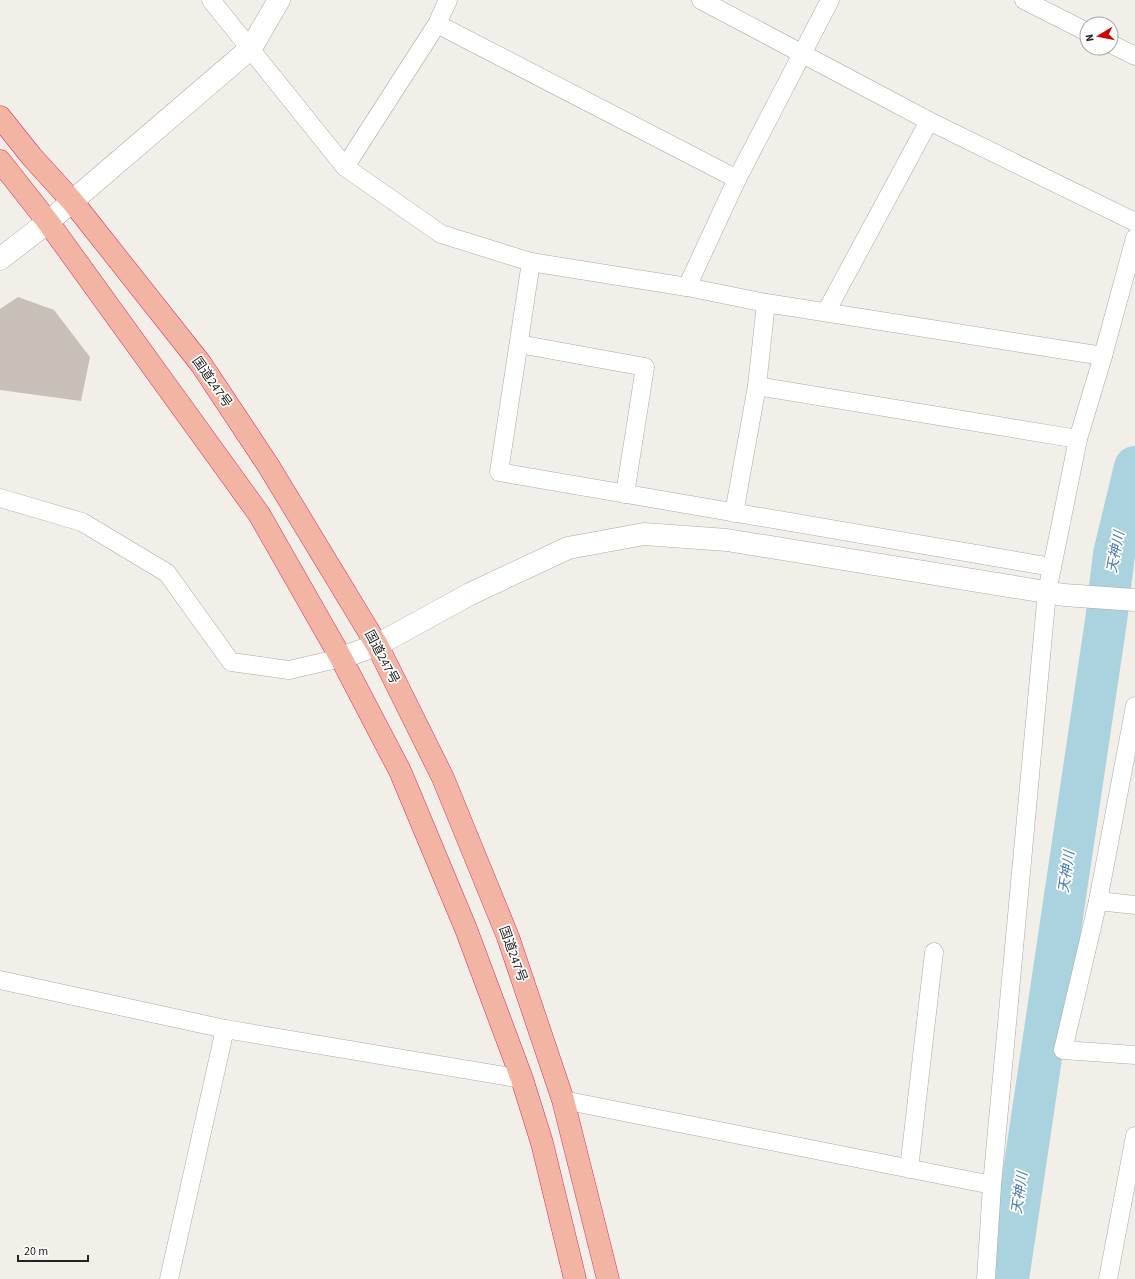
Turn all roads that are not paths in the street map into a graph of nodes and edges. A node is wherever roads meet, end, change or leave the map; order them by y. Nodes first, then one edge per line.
1 (211, 0) edge
2 (279, 0) edge
3 (448, 0) edge
4 (701, 0) edge
5 (830, 0) edge
6 (1024, 0) edge
7 (437, 24) junction
8 (1079, 28) edge
9 (251, 48) junction
10 (1119, 48) edge
11 (802, 54) junction
12 (1135, 56) edge
13 (0, 117) edge
14 (929, 121) junction
15 (0, 160) edge
16 (345, 167) junction
17 (737, 179) junction
18 (72, 201) junction
19 (48, 222) junction
20 (1135, 222) edge
21 (1135, 238) edge
22 (0, 259) edge
23 (531, 262) junction
24 (687, 287) junction
25 (766, 302) junction
26 (826, 312) junction
27 (519, 344) junction
28 (1103, 356) junction
29 (757, 386) junction
30 (1078, 439) junction
31 (624, 494) junction
32 (0, 498) edge
33 (734, 512) junction
34 (1052, 567) junction
35 (1056, 593) junction
36 (1135, 600) edge
37 (377, 645) junction
38 (341, 658) junction
39 (1135, 706) edge
40 (1098, 901) junction
41 (1135, 905) edge
42 (934, 952) dead end
43 (0, 980) edge
44 (225, 1029) junction
45 (1135, 1055) edge
46 (522, 1079) junction
47 (563, 1100) junction
48 (1135, 1136) edge
49 (909, 1169) junction
50 (992, 1185) junction
51 (169, 1279) edge
52 (575, 1279) edge
53 (608, 1279) edge
54 (986, 1279) edge
55 (1108, 1279) edge

1 - 9 street
2 - 9 street
3 - 7 street
4 - 11 street
5 - 11 street
6 - 8 street
7 - 16 street
7 - 17 street
9 - 16 street
9 - 18 street
10 - 12 street
11 - 14 street
11 - 17 street
13 - 18 highway, 国道247号
14 - 20 street
14 - 26 street
15 - 19 highway
16 - 23 street
17 - 24 street
18 - 19 street
18 - 37 highway, 国道247号
19 - 22 street
19 - 38 highway
21 - 28 street
23 - 24 street
23 - 27 street
24 - 25 street
25 - 26 street
25 - 29 street
26 - 28 street
27 - 31 street
27 - 31 street
28 - 30 street
29 - 30 street
29 - 33 street
30 - 34 street
31 - 33 street
32 - 38 street
33 - 34 street
34 - 35 street
35 - 36 street
35 - 37 street
35 - 50 street
37 - 38 street
37 - 47 highway, 国道247号
38 - 46 highway
39 - 40 street
40 - 41 street
40 - 45 street
42 - 49 street
43 - 44 street
44 - 46 street
44 - 51 street
46 - 52 highway
47 - 49 street
47 - 53 highway, 国道247号
48 - 55 street
49 - 50 street
50 - 54 street

